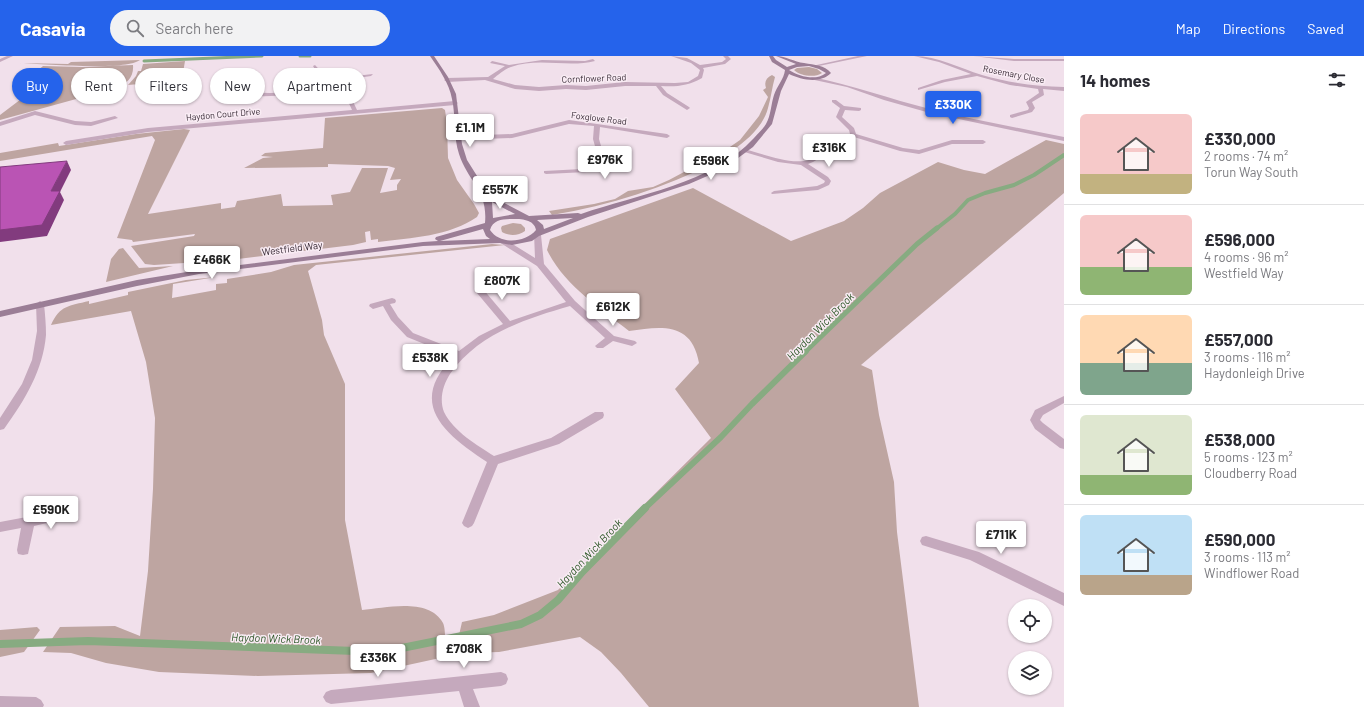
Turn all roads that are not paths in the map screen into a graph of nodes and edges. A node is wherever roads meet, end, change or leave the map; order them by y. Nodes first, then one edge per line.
1 (11, 56) edge
2 (432, 56) edge
3 (673, 56) edge
4 (725, 56) edge
5 (771, 56) edge
6 (778, 56) edge
7 (865, 56) edge
8 (916, 56) edge
9 (947, 56) edge
10 (975, 56) edge
11 (593, 60) dead end
12 (939, 60) junction
13 (1064, 60) edge
14 (0, 61) edge
15 (492, 62) dead end
16 (841, 62) junction
17 (804, 65) junction
18 (509, 66) junction
19 (700, 66) junction
20 (814, 66) junction
21 (787, 70) junction
22 (829, 72) junction
23 (977, 74) junction
24 (371, 76) dead end
25 (366, 77) edge
26 (810, 78) junction
27 (489, 79) junction
28 (447, 80) junction
29 (658, 86) junction
30 (781, 86) junction
31 (848, 86) junction
32 (1040, 88) junction
33 (920, 89) dead end
34 (1064, 89) edge
35 (834, 101) dead end
36 (455, 103) junction
37 (352, 104) edge
38 (687, 108) dead end
39 (843, 108) junction
40 (859, 109) dead end
41 (355, 111) junction
42 (1012, 116) dead end
43 (115, 118) dead end
44 (0, 124) edge
45 (597, 125) junction
46 (853, 135) junction
47 (667, 136) dead end
48 (458, 138) junction
49 (1064, 140) edge
50 (983, 142) dead end
51 (66, 143) dead end
52 (744, 151) junction
53 (803, 163) junction
54 (546, 172) dead end
55 (774, 194) dead end
56 (488, 197) junction
57 (590, 214) junction
58 (526, 218) junction
59 (488, 224) junction
60 (537, 235) junction
61 (503, 242) junction
62 (423, 244) junction
63 (540, 264) junction
64 (480, 291) dead end
65 (572, 303) junction
66 (40, 304) junction
67 (373, 306) dead end
68 (0, 314) edge
69 (508, 324) junction
70 (611, 338) junction
71 (632, 343) dead end
72 (600, 346) dead end
73 (460, 355) junction
74 (1064, 399) edge
75 (599, 415) dead end
76 (0, 426) edge
77 (1064, 445) edge
78 (493, 460) junction
79 (69, 514) dead end
80 (29, 522) junction
81 (468, 523) dead end
82 (0, 527) edge
83 (926, 541) dead end
84 (23, 550) dead end
85 (1064, 600) edge
86 (502, 679) dead end
87 (463, 682) junction
88 (331, 698) dead end
89 (0, 704) edge
90 (36, 705) dead end
91 (472, 707) edge

1 - 14 street
2 - 28 main road
3 - 19 street
4 - 19 street
5 - 21 main road
6 - 17 main road
7 - 16 street
8 - 12 street, Rosemary Close
9 - 12 street
10 - 13 street
11 - 18 street
12 - 23 street, Rosemary Close
15 - 18 street
16 - 20 street
16 - 22 street
17 - 20 main road
17 - 21 main road
18 - 27 street
19 - 29 street, Cornflower Road
20 - 22 main road
21 - 26 main road
21 - 30 main road, Westfield Way
22 - 26 main road
22 - 31 street
23 - 32 street, Rosemary Close
23 - 33 street
24 - 25 street
26 - 30 main road
26 - 31 street
27 - 28 street, Cornflower Road
27 - 29 street, Cornflower Road
28 - 36 main road
29 - 38 street
30 - 52 main road, Westfield Way
31 - 49 street
32 - 34 street, Rosemary Close
32 - 42 street
35 - 39 street
36 - 41 street, Haydon Court Drive
36 - 48 main road
37 - 41 street
39 - 40 street
39 - 46 street
41 - 51 street, Haydon Court Drive
43 - 44 street
45 - 47 street, Foxglove Road
45 - 48 street, Foxglove Road
45 - 54 street
46 - 50 street
46 - 53 street
48 - 56 main road
52 - 53 street
52 - 57 main road, Westfield Way
53 - 55 street
56 - 58 main road
56 - 59 main road
57 - 58 main road, Westfield Way
57 - 60 main road, Westfield Way
58 - 59 main road, Westfield Way
58 - 60 main road
59 - 61 main road
59 - 62 main road, Westfield Way
60 - 61 main road, Westfield Way
60 - 63 street
61 - 62 main road, Westfield Way
61 - 63 street
62 - 66 main road, Westfield Way
63 - 65 street
64 - 69 street
65 - 69 street
65 - 70 street
66 - 68 main road, Westfield Way
66 - 76 street
67 - 73 street
69 - 73 street
70 - 71 street
70 - 72 street
73 - 78 street
74 - 77 street
75 - 78 street
78 - 81 street
79 - 80 street
80 - 82 street
80 - 84 street
83 - 85 street
86 - 87 street
87 - 88 street
87 - 91 street
89 - 90 street

